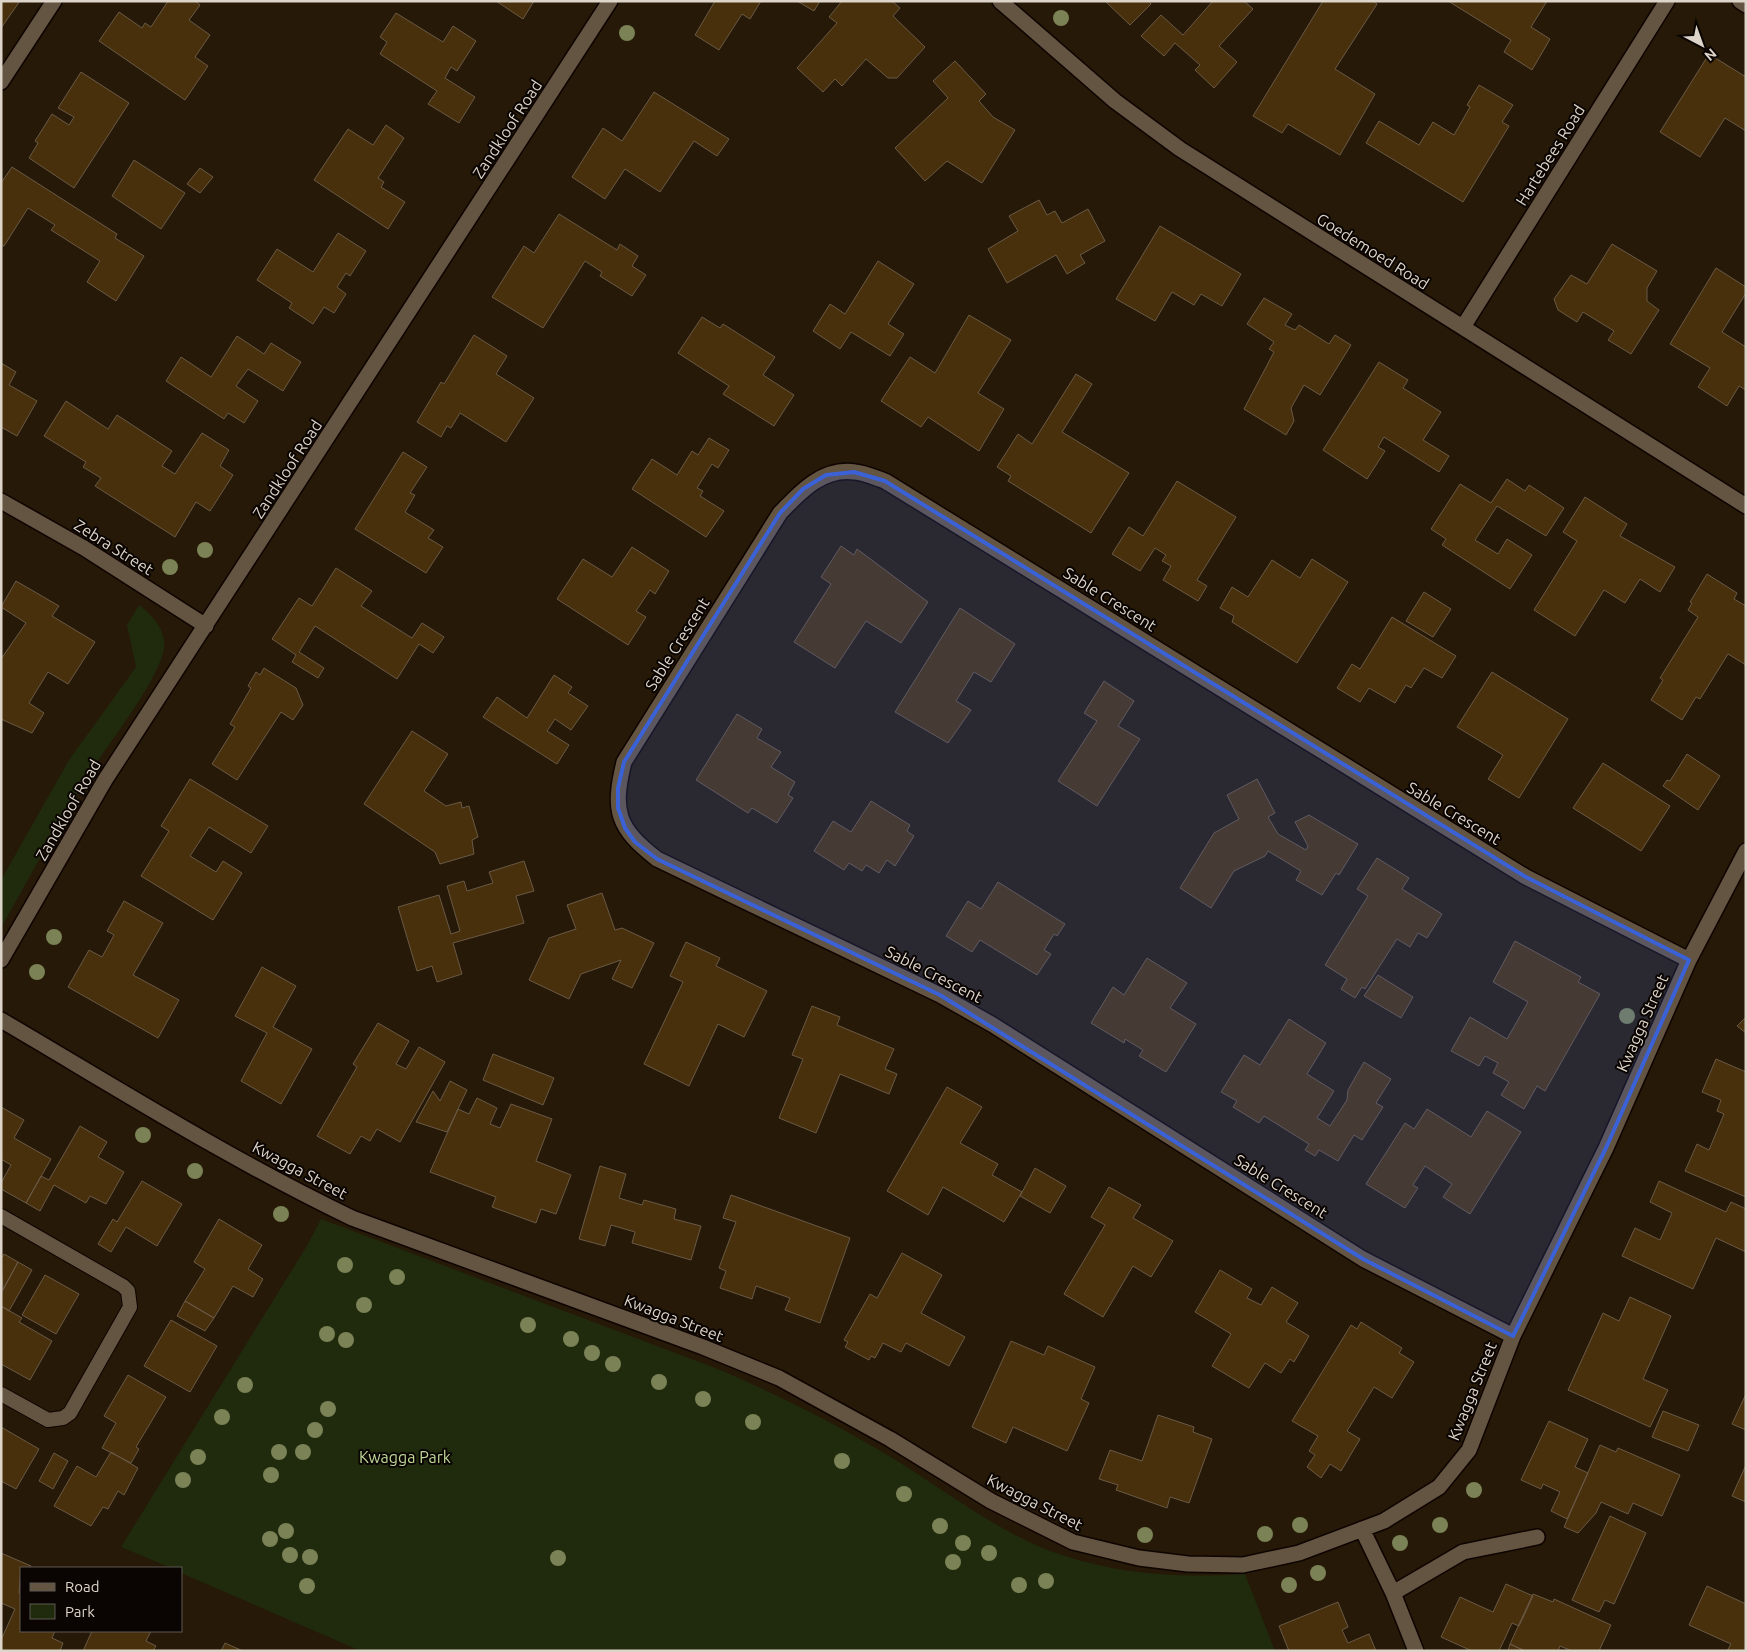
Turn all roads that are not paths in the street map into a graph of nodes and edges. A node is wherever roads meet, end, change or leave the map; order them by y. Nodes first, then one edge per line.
1 (54, 1) edge
2 (610, 1) edge
3 (1000, 1) edge
4 (1667, 1) edge
5 (1740, 1) edge
6 (1746, 5) edge
7 (1, 82) edge
8 (1463, 327) junction
9 (1, 501) edge
10 (1746, 506) edge
11 (206, 626) junction
12 (1746, 851) edge
13 (1, 960) edge
14 (1688, 960) junction
15 (1, 1020) edge
16 (1, 1216) edge
17 (1513, 1336) junction
18 (1, 1394) edge
19 (1362, 1529) junction
20 (1537, 1537) dead end
21 (1393, 1593) junction
22 (1416, 1651) edge

1 - 7 street
2 - 11 street, Zandkloof Road
3 - 8 street, Goedemoed Road
4 - 8 street, Hartebees Road
5 - 6 street
8 - 10 street, Goedemoed Road
9 - 11 street, Zebra Street
11 - 13 street, Zandkloof Road
12 - 14 street, Kwagga Street
14 - 17 street, Kwagga Street
14 - 17 street, Sable Crescent
15 - 19 street, Kwagga Street
16 - 18 lane
17 - 19 street, Kwagga Street
19 - 21 street
20 - 21 street
21 - 22 street

